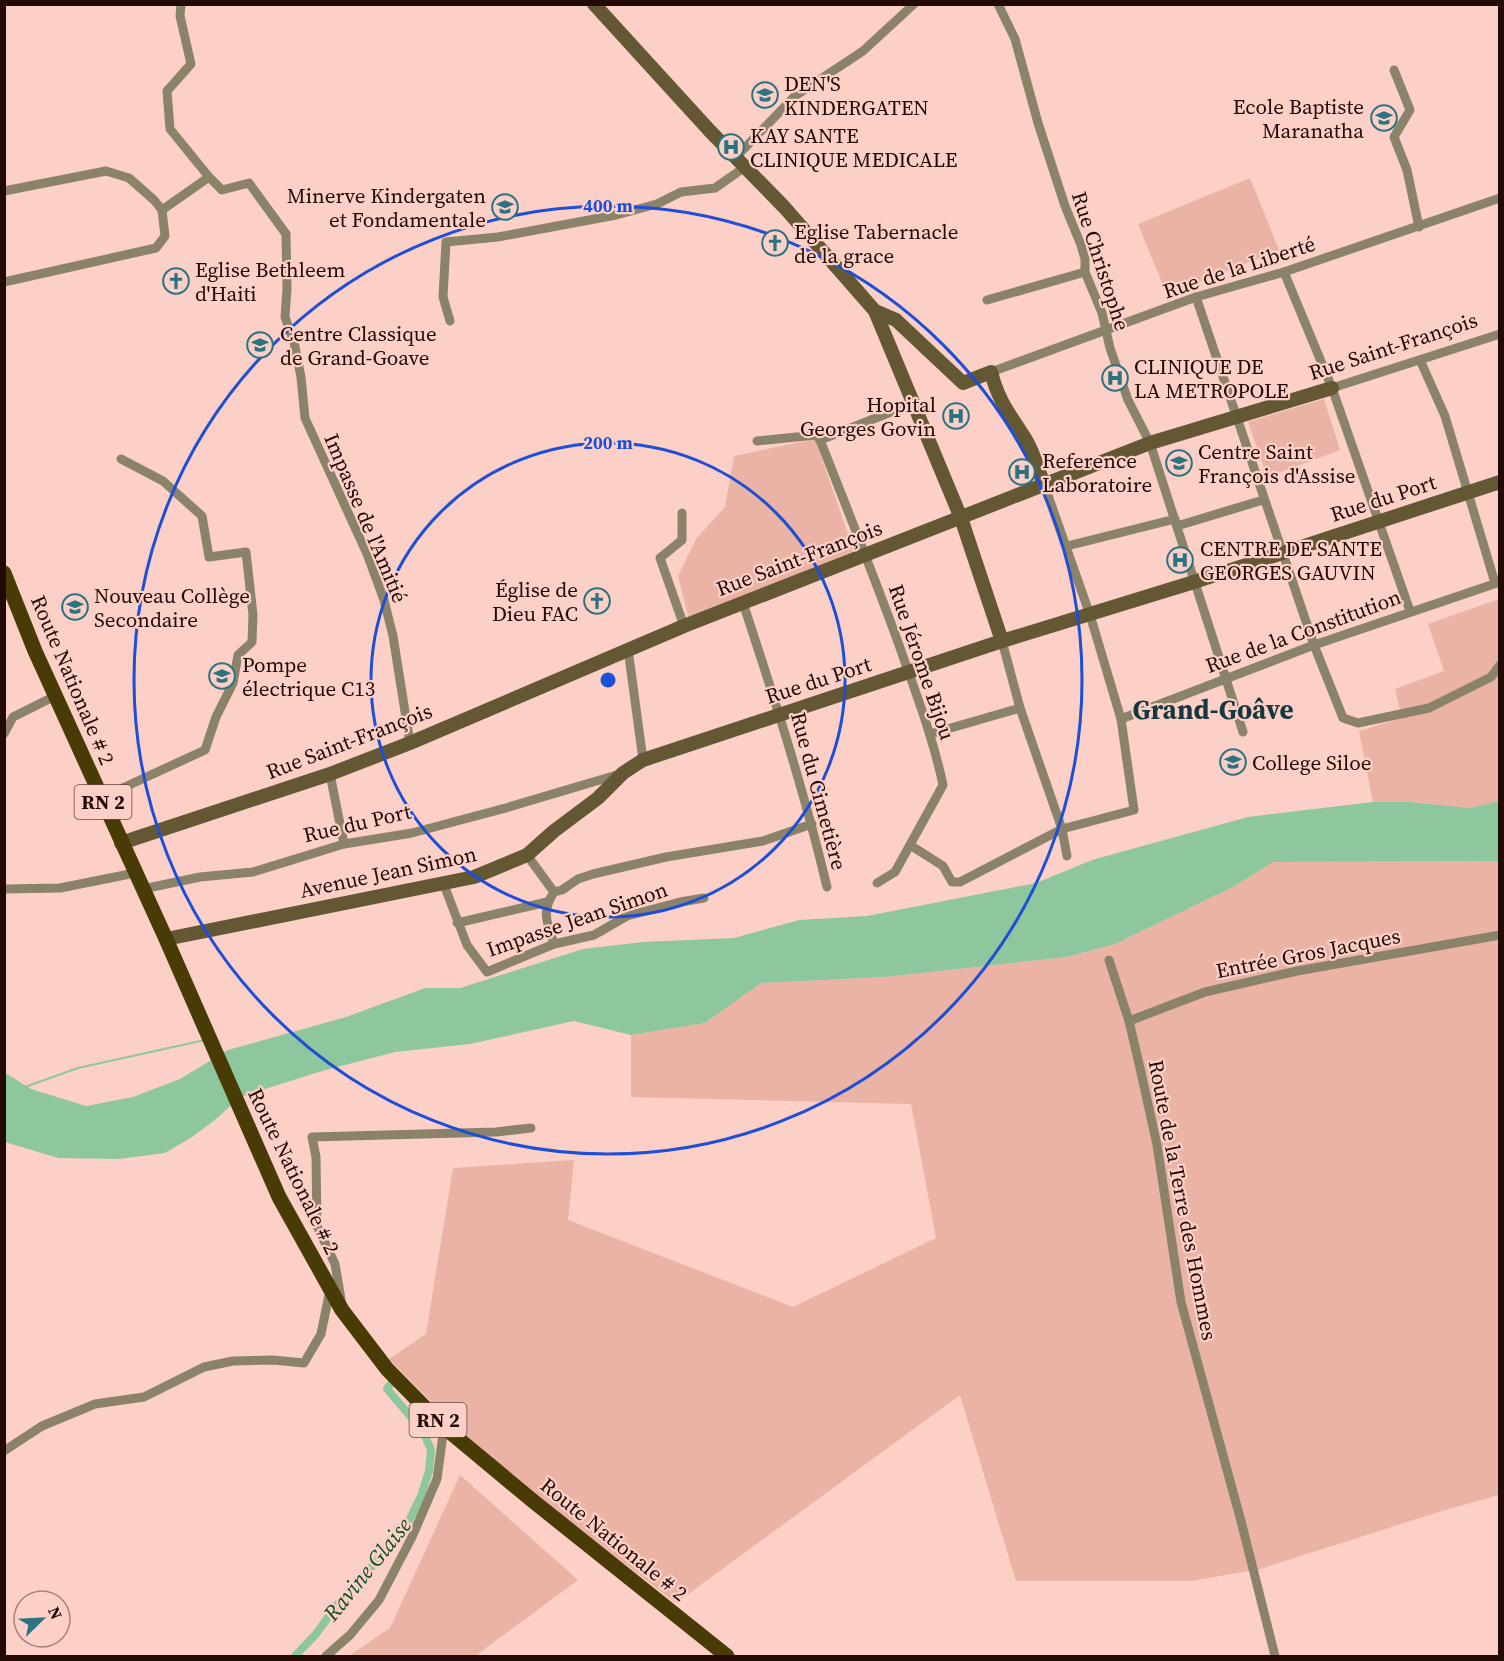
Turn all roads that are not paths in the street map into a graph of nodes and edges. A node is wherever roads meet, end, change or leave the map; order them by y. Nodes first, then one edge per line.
1 (180, 4) edge
2 (594, 4) edge
3 (914, 4) edge
4 (998, 4) edge
5 (1394, 70) dead end
6 (740, 162) junction
7 (209, 177) junction
8 (4, 191) edge
9 (1500, 198) edge
10 (162, 210) junction
11 (1419, 227) junction
12 (1085, 272) junction
13 (1284, 272) junction
14 (4, 282) edge
15 (1196, 297) junction
16 (987, 300) dead end
17 (874, 310) junction
18 (450, 321) dead end
19 (1106, 331) junction
20 (1500, 334) edge
21 (1420, 360) junction
22 (991, 372) junction
23 (1332, 388) junction
24 (914, 403) junction
25 (1237, 416) junction
26 (820, 440) junction
27 (757, 441) dead end
28 (1150, 443) junction
29 (121, 459) dead end
30 (1500, 482) edge
31 (1044, 484) junction
32 (1467, 492) junction
33 (1263, 500) junction
34 (682, 513) dead end
35 (961, 518) junction
36 (1378, 521) junction
37 (1176, 522) junction
38 (1067, 546) junction
39 (866, 554) junction
40 (1282, 554) junction
41 (4, 573) edge
42 (1194, 582) junction
43 (1497, 583) edge
44 (743, 603) junction
45 (1410, 611) junction
46 (1090, 615) junction
47 (684, 626) junction
48 (1002, 640) junction
49 (1314, 645) junction
50 (628, 649) junction
51 (1500, 665) edge
52 (909, 672) junction
53 (1225, 678) junction
54 (55, 696) junction
55 (1020, 708) junction
56 (780, 715) junction
57 (1121, 719) junction
58 (1243, 732) dead end
59 (4, 734) edge
60 (930, 734) junction
61 (410, 742) junction
62 (643, 760) junction
63 (623, 773) junction
64 (330, 774) junction
65 (101, 798) junction
66 (812, 824) junction
67 (1062, 828) junction
68 (121, 843) junction
69 (344, 844) junction
70 (910, 845) junction
71 (527, 855) junction
72 (1067, 856) dead end
73 (135, 873) junction
74 (877, 883) dead end
75 (444, 885) junction
76 (827, 887) dead end
77 (4, 889) edge
78 (143, 889) junction
79 (554, 892) junction
80 (704, 898) dead end
81 (547, 902) junction
82 (458, 923) junction
83 (1500, 935) edge
84 (166, 939) junction
85 (554, 944) junction
86 (1109, 960) dead end
87 (1129, 1022) junction
88 (531, 1128) dead end
89 (330, 1290) junction
90 (342, 1310) junction
91 (444, 1426) junction
92 (4, 1451) edge
93 (326, 1656) edge
94 (727, 1656) edge
95 (1275, 1656) edge

1 - 7 street
2 - 6 street
3 - 6 street
4 - 12 street, Rue Christophe
5 - 11 street
6 - 17 street
6 - 18 street
7 - 10 street
7 - 61 street, Impasse de l'Amitié
8 - 10 street
9 - 11 street, Rue de la Liberté
10 - 14 street
11 - 13 street, Rue de la Liberté
12 - 16 street
12 - 19 street, Rue Christophe
13 - 15 street, Rue de la Liberté
13 - 23 street
15 - 19 street, Rue de la Liberté
15 - 25 street
17 - 22 street
17 - 24 street
19 - 22 street, Rue de la Liberté
19 - 28 street, Rue Christophe
20 - 21 street, Rue Saint-François
21 - 23 street, Rue Saint-François
21 - 32 street
22 - 31 street
23 - 25 street, Rue Saint-François
23 - 36 street
24 - 26 street
24 - 35 street
25 - 28 street, Rue Saint-François
25 - 33 street
26 - 27 street
26 - 39 street, Rue Jérome Bijou
28 - 31 street, Rue Saint-François
28 - 37 street, Rue Christophe
29 - 65 street
30 - 32 street, Rue du Port
31 - 35 street, Rue Saint-François
31 - 38 street
32 - 36 street, Rue du Port
32 - 43 street
33 - 37 street
33 - 40 street
34 - 47 street
35 - 39 street, Rue Saint-François
35 - 48 street
36 - 40 street, Rue du Port
36 - 45 street
37 - 38 street
37 - 42 street, Rue Christophe
38 - 46 street
39 - 44 street, Rue Saint-François
39 - 52 street, Rue Jérome Bijou
40 - 42 street, Rue du Port
40 - 49 street
41 - 54 main road, Route Nationale # 2 / RN 2
42 - 46 street, Rue du Port
42 - 53 street, Rue Christophe
43 - 45 street, Rue de la Constitution
44 - 47 street, Rue Saint-François
44 - 56 street, Rue du Cimetière
45 - 49 street, Rue de la Constitution
46 - 48 street, Rue du Port
46 - 57 street
47 - 50 street, Rue Saint-François
48 - 52 street, Rue du Port
48 - 55 street
49 - 51 street
49 - 53 street, Rue de la Constitution
50 - 61 street, Rue Saint-François
50 - 62 street
52 - 56 street, Rue du Port
52 - 60 street, Rue Jérome Bijou
53 - 57 street, Rue de la Constitution
53 - 58 street, Rue Christophe
54 - 59 street
54 - 65 main road, Route Nationale # 2 / RN 2
55 - 60 street
55 - 67 street
56 - 62 street, Rue du Port
56 - 66 street, Rue du Cimetière
57 - 67 street
60 - 70 street, Rue Jérome Bijou
61 - 64 street, Rue Saint-François
62 - 63 street, Rue du Port
63 - 69 street, Rue du Port
63 - 71 street, Avenue Jean Simon
64 - 68 street, Rue Saint-François
64 - 69 street
65 - 68 main road, Route Nationale # 2 / RN 2
66 - 76 street, Rue du Cimetière
66 - 79 street
67 - 70 street
67 - 72 street
68 - 73 main road, Route Nationale # 2 / RN 2
69 - 78 street, Rue du Port
70 - 74 street, Rue Jérome Bijou
71 - 75 street, Avenue Jean Simon
71 - 79 street
73 - 77 street
73 - 78 main road, Route Nationale # 2 / RN 2
75 - 82 street, Impasse Jean Simon
75 - 84 street, Avenue Jean Simon
78 - 84 main road, Route Nationale # 2 / RN 2
79 - 81 street
80 - 85 street, Impasse Jean Simon
81 - 82 street
81 - 85 street
82 - 85 street, Impasse Jean Simon
83 - 87 street, Entrée Gros Jacques
84 - 89 main road, Route Nationale # 2 / RN 2
86 - 87 street, Route de la Terre des Hommes
87 - 95 street, Route de la Terre des Hommes
88 - 90 street
89 - 90 main road, Route Nationale # 2 / RN 2
89 - 92 street
90 - 91 main road, Route Nationale # 2 / RN 2
91 - 93 street
91 - 94 main road, Route Nationale # 2 / RN 2

